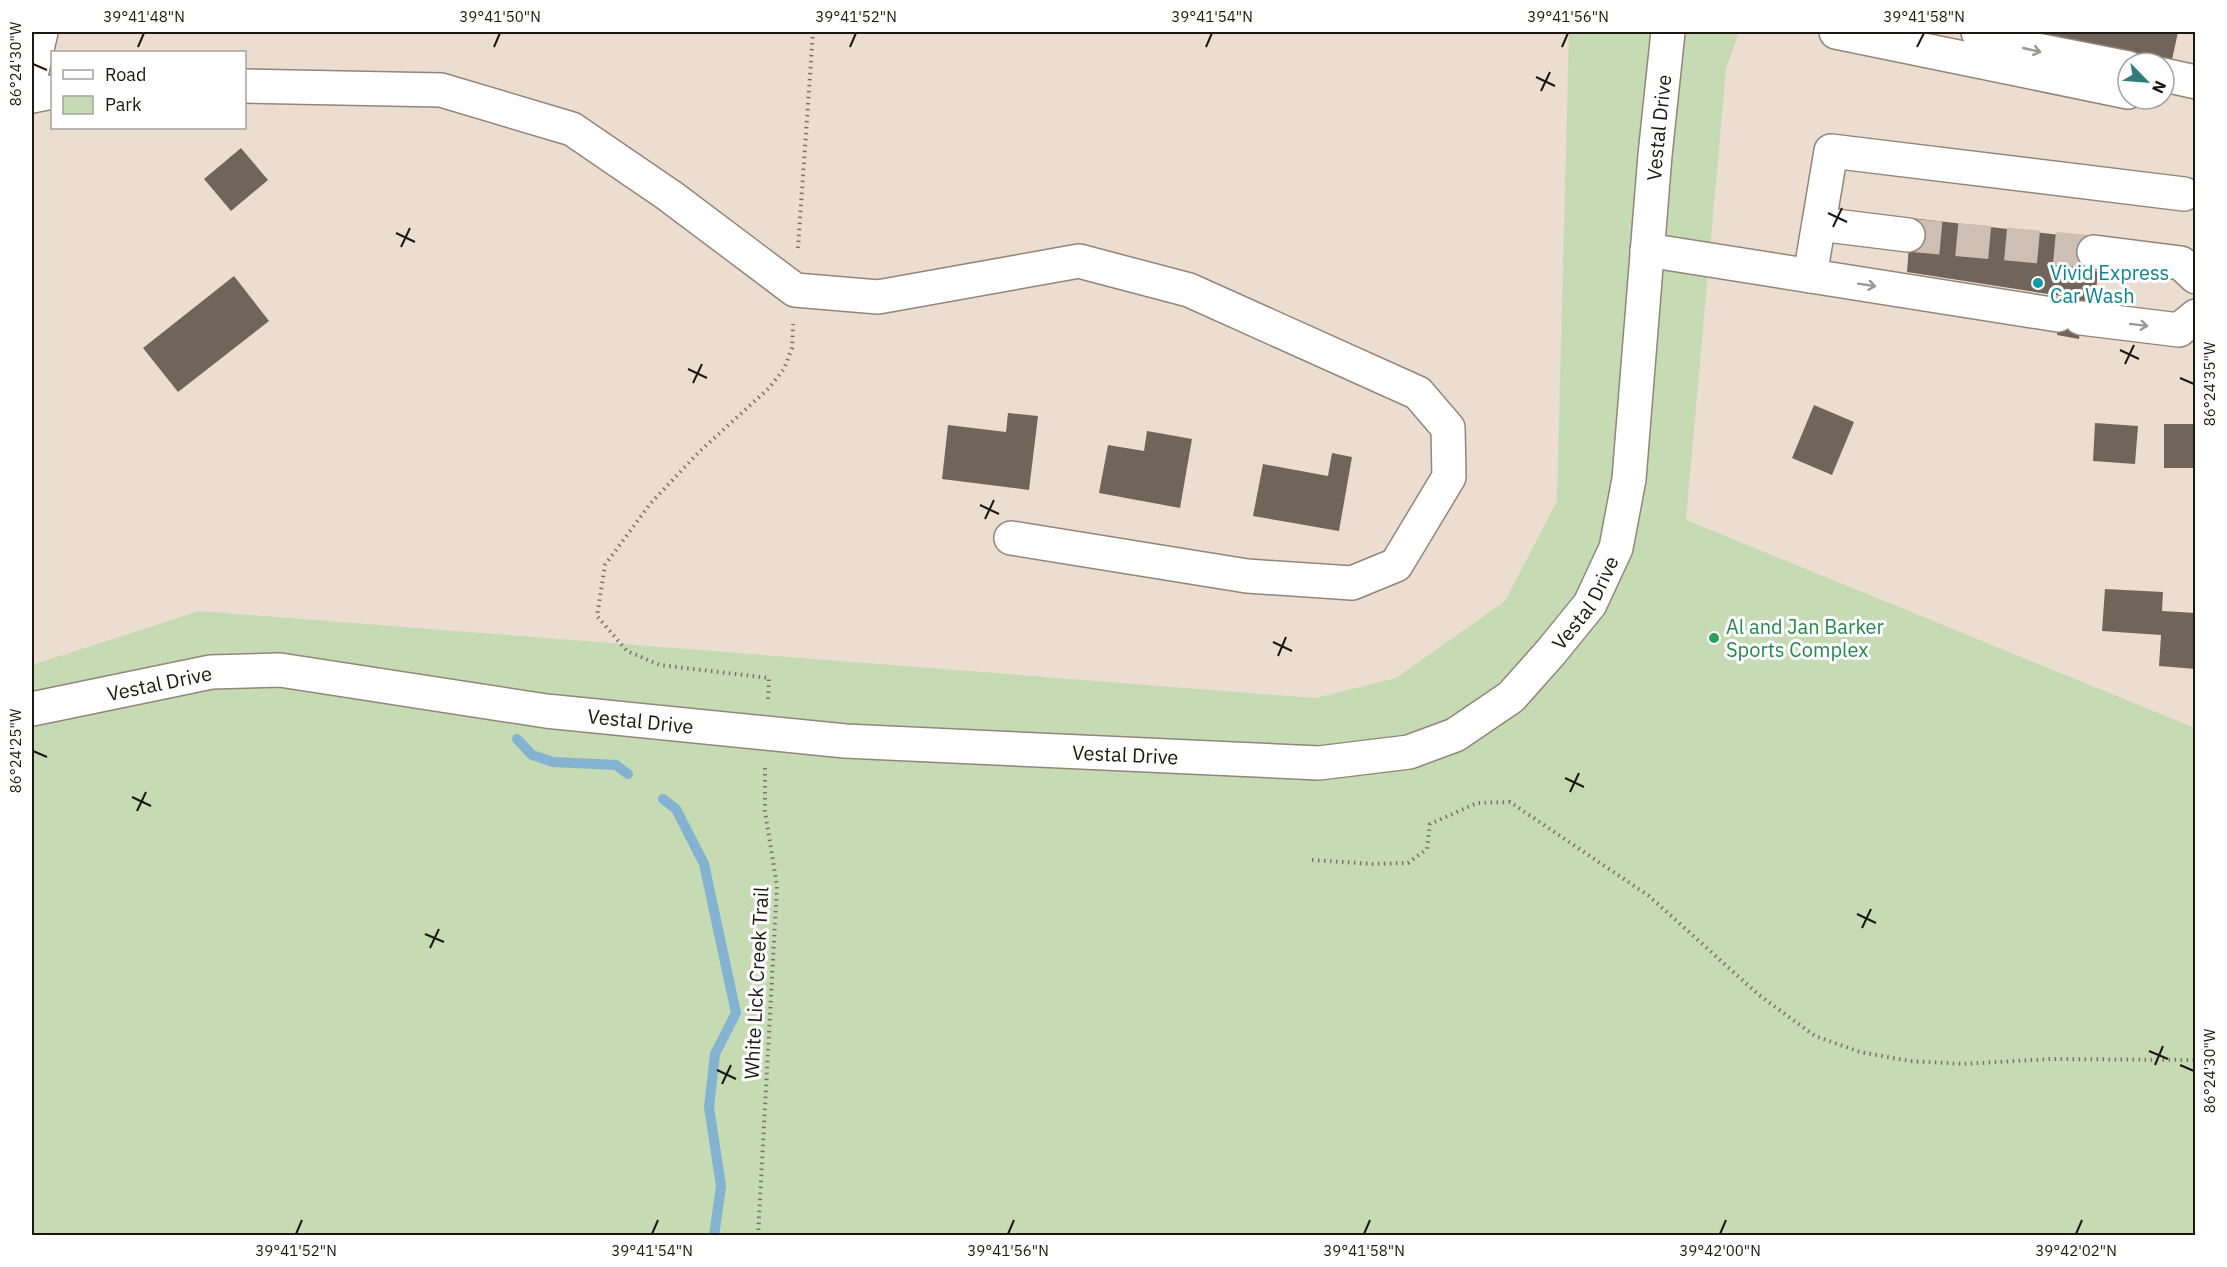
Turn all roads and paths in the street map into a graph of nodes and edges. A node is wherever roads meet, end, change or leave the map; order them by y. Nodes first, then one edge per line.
1 (41, 32) edge
2 (813, 32) edge
3 (1668, 32) edge
4 (1836, 32) edge
5 (1978, 32) edge
6 (1904, 37) edge
7 (2116, 66) edge
8 (32, 71) edge
9 (2176, 78) edge
10 (2196, 82) edge
11 (246, 86) edge
12 (2116, 89) edge
13 (51, 92) edge
14 (32, 96) edge
15 (2176, 96) edge
16 (2196, 97) edge
17 (2184, 194) dead end
18 (1819, 224) junction
19 (1908, 236) tunnel mouth
20 (1647, 250) junction
21 (2094, 252) tunnel mouth
22 (1810, 276) junction
23 (2196, 278) edge
24 (795, 290) junction
25 (2196, 316) edge
26 (1011, 538) dead end
27 (34, 704) edge
28 (766, 733) junction
29 (1312, 860) dead end
30 (2196, 1059) edge
31 (758, 1236) edge

1 - 8 street
2 - 24 path
3 - 20 street, Vestal Drive
4 - 6 street
5 -> 7 street
6 - 12 street
9 - 10 street
11 - 24 street
13 - 14 street
15 - 16 street
17 - 18 street
18 - 19 street
18 - 22 street
20 - 22 street
20 - 28 street, Vestal Drive
21 - 23 street
22 -> 25 street
24 - 26 street
24 - 28 path, White Lick Creek Trail
27 - 28 street, Vestal Drive
28 - 31 path, White Lick Creek Trail
29 - 30 path

